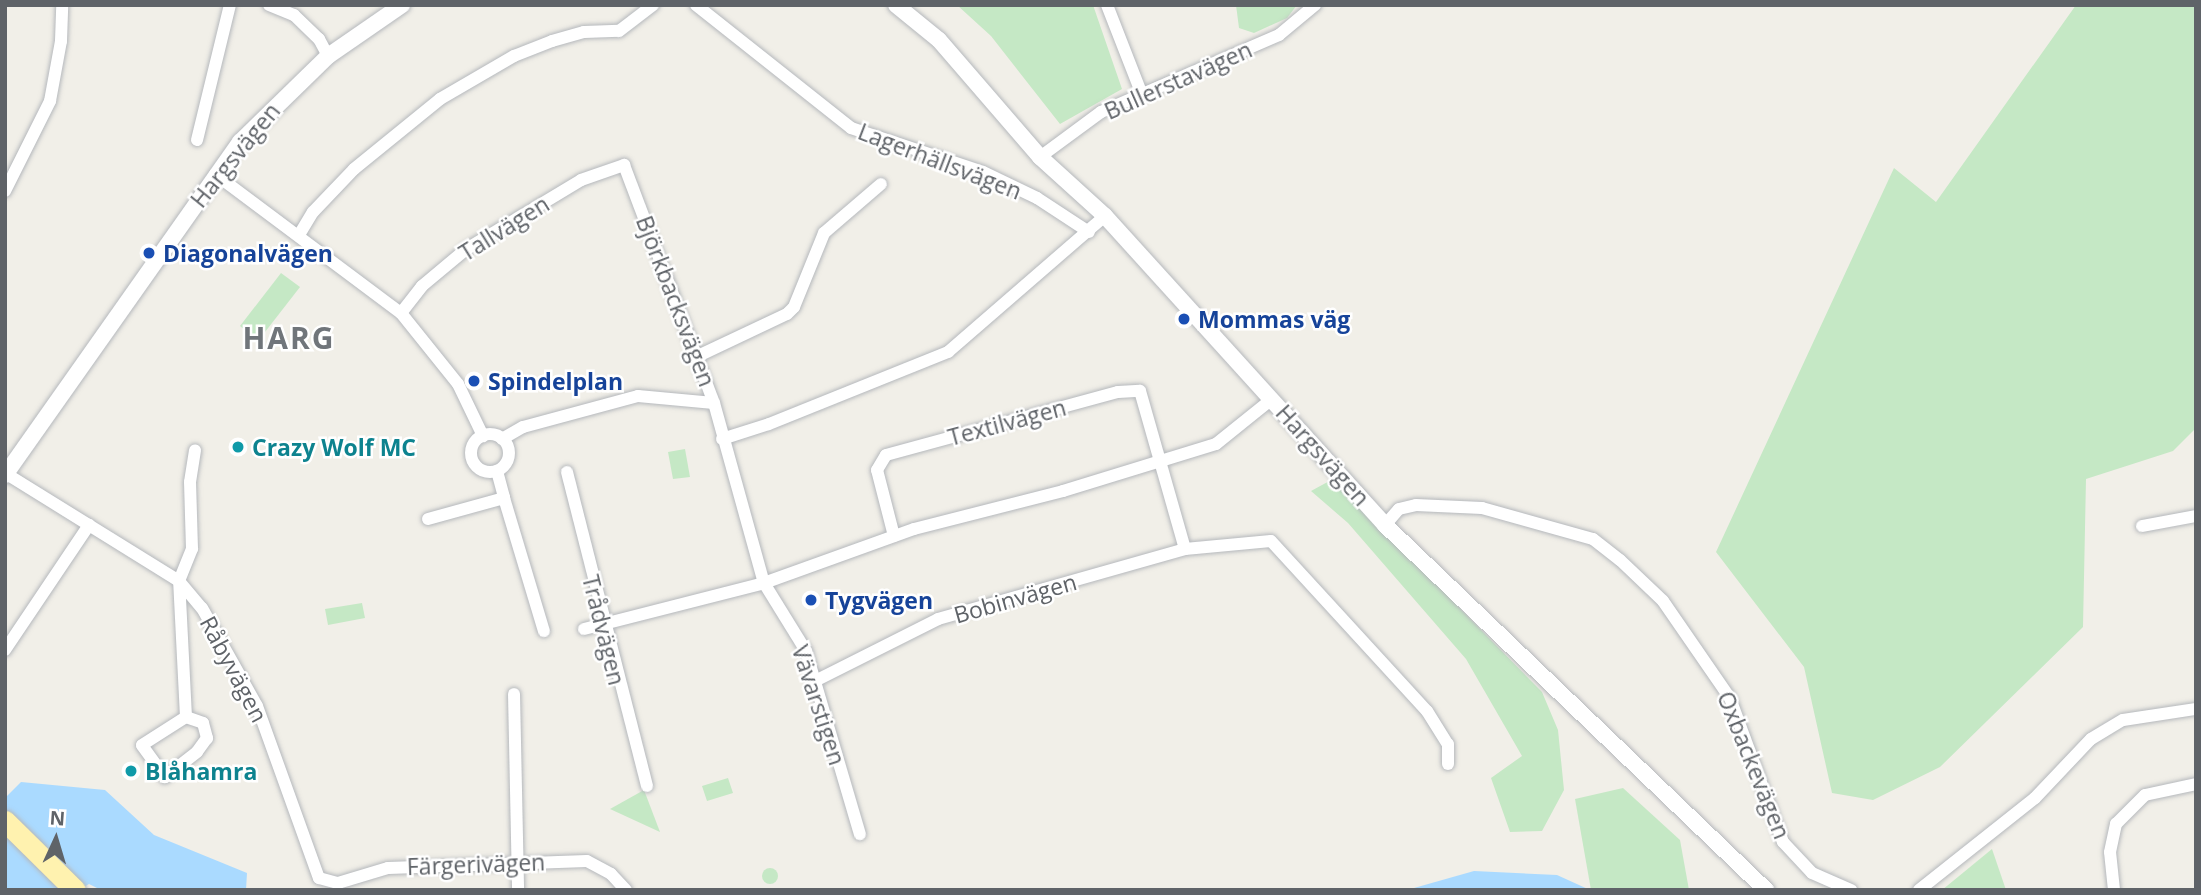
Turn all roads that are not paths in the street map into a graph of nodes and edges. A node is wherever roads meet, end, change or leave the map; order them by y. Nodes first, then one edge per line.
1 (62, 5) edge
2 (230, 5) edge
3 (269, 5) edge
4 (402, 5) edge
5 (653, 5) edge
6 (696, 5) edge
7 (896, 5) edge
8 (1107, 5) edge
9 (1315, 5) edge
10 (328, 57) junction
11 (1141, 92) junction
12 (197, 140) dead end
13 (1040, 157) junction
14 (624, 165) joint
15 (215, 174) junction
16 (881, 184) dead end
17 (5, 191) edge
18 (1105, 216) junction
19 (1089, 232) junction
20 (299, 235) junction
21 (401, 313) junction
22 (698, 356) junction
23 (1272, 399) junction
24 (714, 403) junction
25 (483, 436) junction
26 (502, 439) junction
27 (722, 439) junction
28 (195, 450) dead end
29 (1163, 462) junction
30 (497, 471) junction
31 (567, 472) dead end
32 (6, 474) edge
33 (505, 498) junction
34 (2196, 516) edge
35 (428, 519) dead end
36 (89, 525) junction
37 (1385, 525) junction
38 (2143, 526) dead end
39 (894, 536) junction
40 (1185, 549) junction
41 (179, 580) junction
42 (764, 583) junction
43 (603, 624) junction
44 (584, 629) dead end
45 (544, 631) dead end
46 (5, 650) edge
47 (813, 682) junction
48 (514, 694) dead end
49 (2196, 709) edge
50 (186, 717) junction
51 (1448, 764) dead end
52 (2196, 783) edge
53 (647, 786) dead end
54 (5, 821) edge
55 (859, 834) dead end
56 (516, 863) junction
57 (318, 878) joint
58 (75, 890) edge
59 (518, 890) edge
60 (626, 890) edge
61 (1766, 890) edge
62 (1851, 890) edge
63 (1919, 890) edge
64 (2114, 890) edge

1 - 17 street
2 - 12 street
3 - 10 street
4 - 10 street, Hargsvägen
5 - 20 street
6 - 19 street, Lagerhällsvägen
7 - 13 street, Hargsvägen
8 - 11 street
9 - 11 street, Bullerstavägen
10 - 15 street, Hargsvägen
11 - 13 street, Bullerstavägen
13 - 18 street, Hargsvägen
14 - 21 street, Tallvägen
14 - 22 street, Björkbacksvägen
15 - 20 street
15 - 32 street, Hargsvägen
16 - 22 street
18 - 19 street
18 - 23 street, Hargsvägen
19 - 27 street
20 - 21 street
21 - 25 street
22 - 24 street, Björkbacksvägen
23 - 29 street
23 - 37 street, Hargsvägen
24 - 26 street
24 - 27 street, Björkbacksvägen
25 - 26 street
25 - 30 street
26 - 30 street
27 - 42 street
28 - 41 street
29 - 39 street
29 - 39 street, Textilvägen
29 - 40 street
30 - 33 street
31 - 43 street, Trådvägen
32 - 36 street, Råbyvägen
33 - 35 street
33 - 45 street
34 - 38 street
36 - 41 street, Råbyvägen
36 - 46 street
37 - 61 street, Hargsvägen
37 - 62 street, Oxbackevägen
39 - 42 street
40 - 47 street, Bobinvägen
40 - 51 street, Bobinvägen
41 - 50 street
41 - 57 street, Råbyvägen
42 - 43 street
42 - 47 street, Vävarstigen
43 - 44 street
43 - 53 street, Trådvägen
47 - 55 street, Vävarstigen
48 - 56 street
49 - 63 street
50 - 50 street
52 - 64 street
54 - 58 main road
56 - 57 street, Färgerivägen
56 - 59 street
56 - 60 street, Färgerivägen

